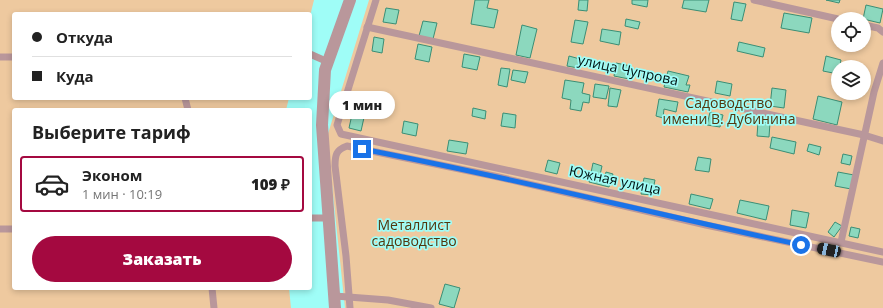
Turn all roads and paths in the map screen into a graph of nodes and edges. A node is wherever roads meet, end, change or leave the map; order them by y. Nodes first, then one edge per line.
1 (350, 0) edge
2 (376, 0) edge
3 (754, 0) edge
4 (831, 17) edge
5 (871, 26) edge
6 (367, 27) junction
7 (883, 32) edge
8 (312, 55) edge
9 (0, 57) edge
10 (12, 57) edge
11 (328, 62) junction
12 (883, 63) edge
13 (864, 135) junction
14 (883, 141) edge
15 (312, 218) edge
16 (330, 218) junction
17 (0, 229) edge
18 (12, 229) edge
19 (841, 242) junction
20 (883, 252) edge
21 (883, 262) edge
22 (212, 290) edge
23 (350, 296) junction
24 (335, 302) edge
25 (214, 308) edge
26 (350, 308) edge
27 (431, 308) edge

1 - 11 street
2 - 6 lane
3 - 4 lane
5 - 7 lane
6 - 13 lane, улица Чупрова
6 - 19 lane, Южная улица
8 - 11 lane
9 - 10 lane
11 - 16 street
12 - 13 lane
13 - 14 lane, улица Чупрова
13 - 19 lane
15 - 16 lane
16 - 24 street
17 - 18 lane
19 - 20 lane, Южная улица
21 - 23 lane
22 - 25 lane
23 - 24 lane
23 - 26 lane
23 - 27 lane

